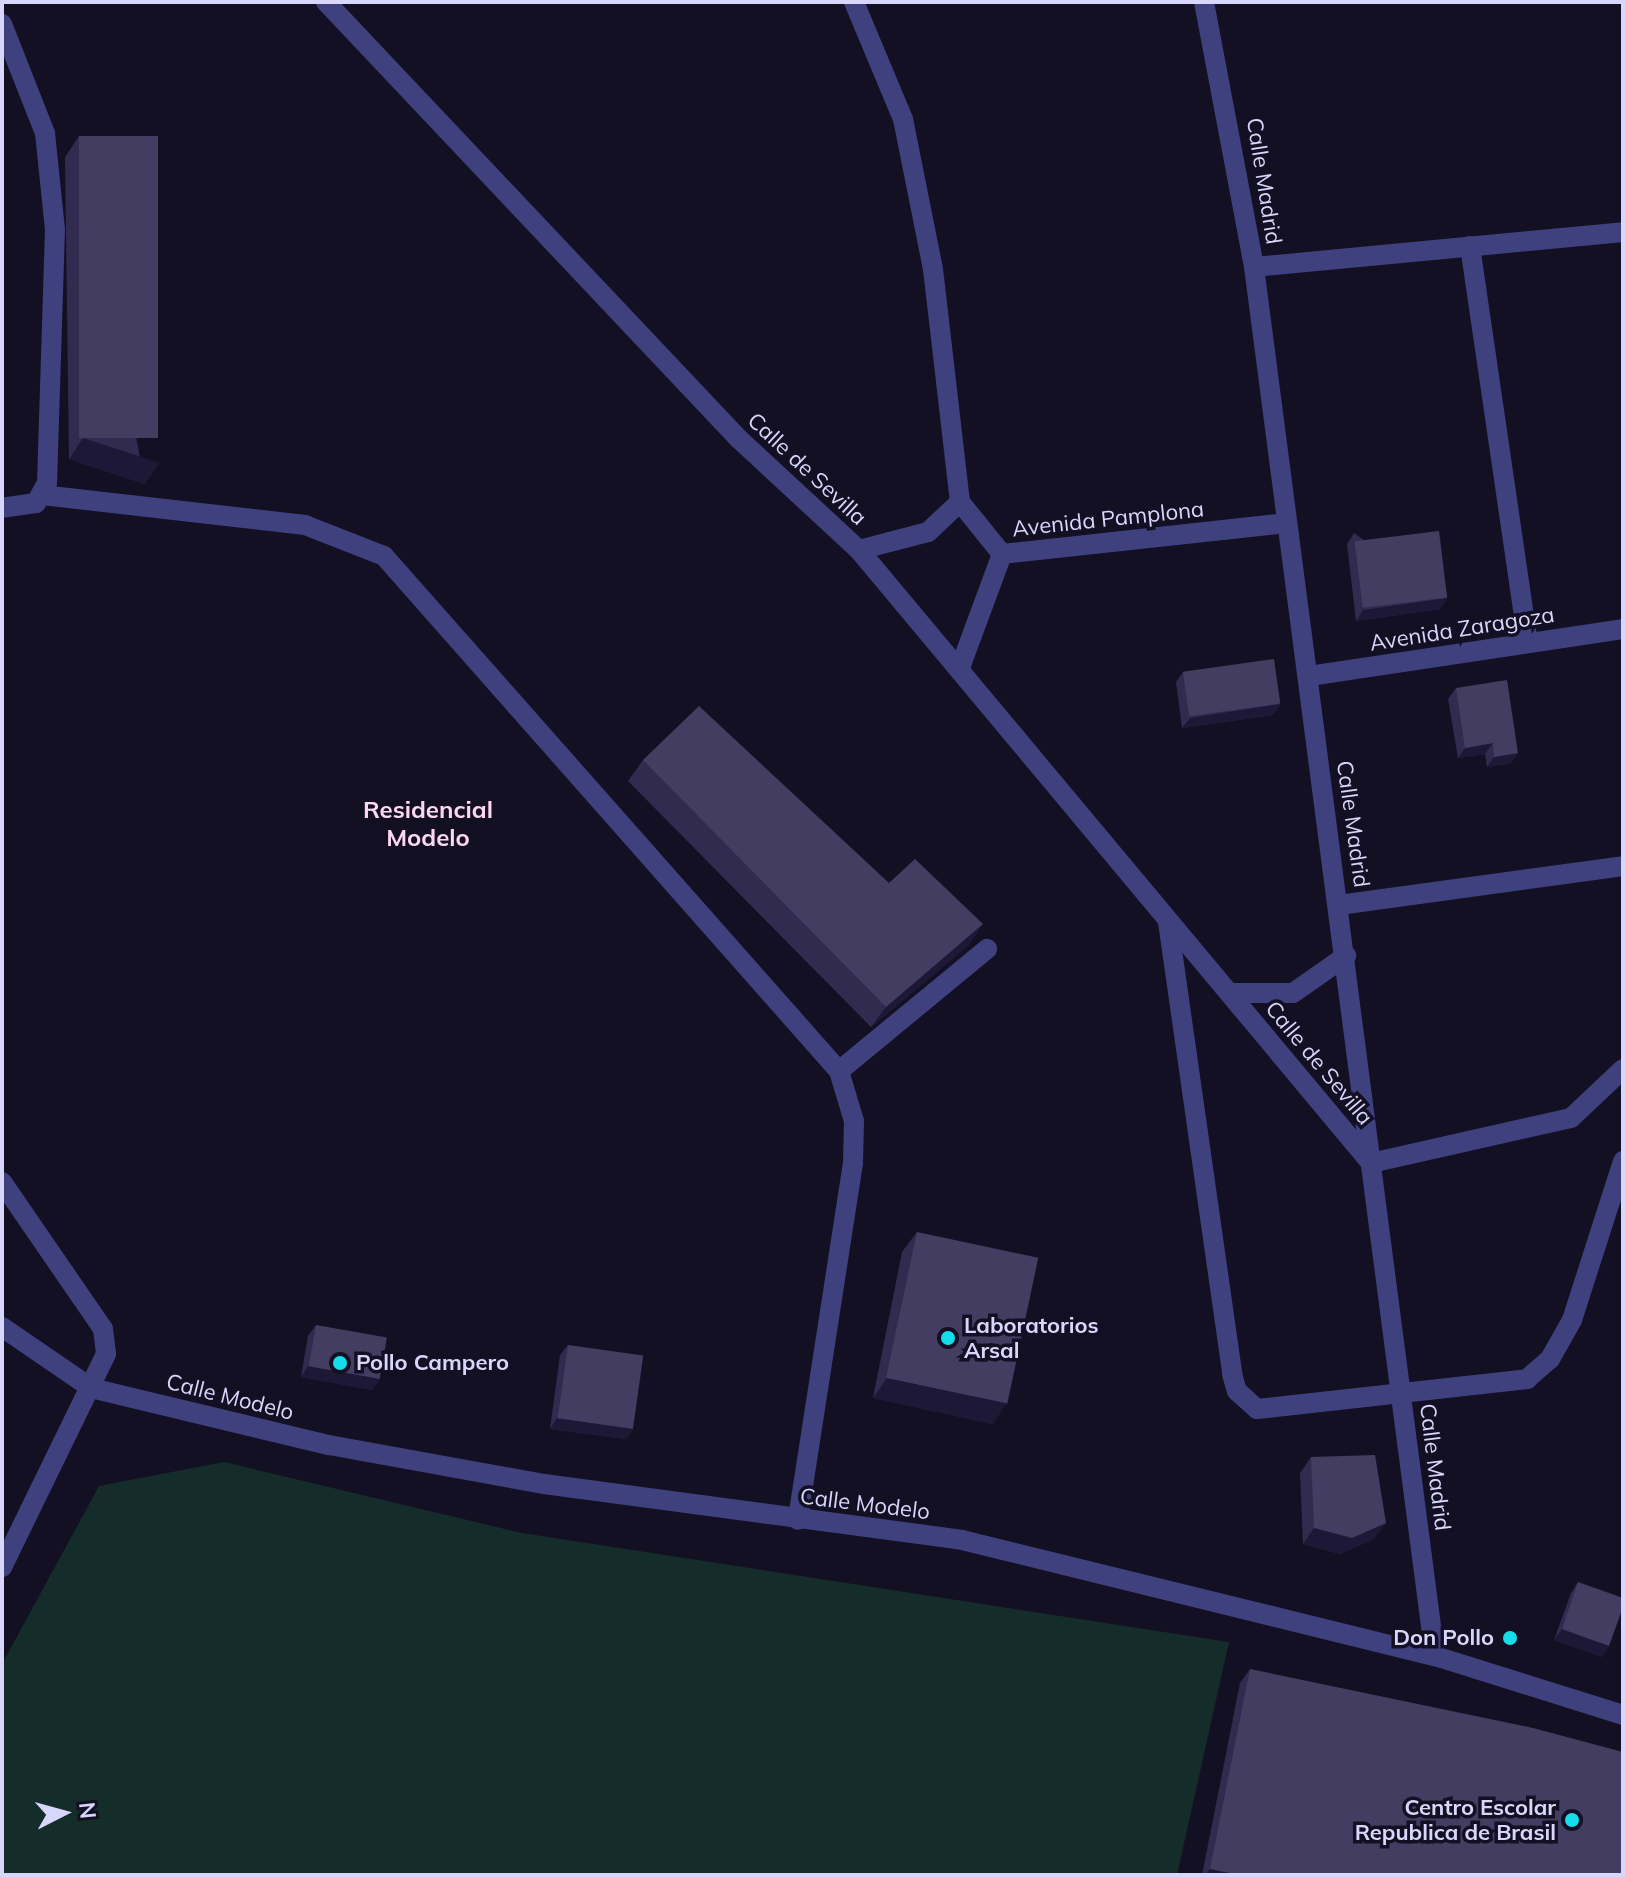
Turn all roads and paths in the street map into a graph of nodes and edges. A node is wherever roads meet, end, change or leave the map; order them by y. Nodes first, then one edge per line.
1 (326, 2) edge
2 (854, 2) edge
3 (1204, 2) edge
4 (2, 24) edge
5 (1623, 232) edge
6 (1470, 246) junction
7 (1254, 267) junction
8 (42, 495) junction
9 (960, 502) junction
10 (2, 508) edge
11 (1286, 523) junction
12 (859, 550) junction
13 (1002, 554) junction
14 (1623, 629) edge
15 (1528, 643) junction
16 (961, 665) junction
17 (1309, 676) junction
18 (1623, 866) edge
19 (1339, 905) junction
20 (1168, 921) junction
21 (987, 949) dead end
22 (1346, 956) junction
23 (1230, 993) junction
24 (1623, 1069) edge
25 (839, 1071) junction
26 (1623, 1161) edge
27 (1371, 1163) junction
28 (2, 1182) edge
29 (2, 1327) edge
30 (91, 1388) junction
31 (1402, 1395) junction
32 (798, 1520) junction
33 (2, 1567) edge
34 (1435, 1656) junction
35 (1623, 1715) edge

1 - 12 street, Calle de Sevilla
2 - 9 street
3 - 7 street, Calle Madrid
4 - 8 street
5 - 6 street
6 - 7 street
6 - 15 street
7 - 11 street, Calle Madrid
8 - 10 street
8 - 25 street
9 - 12 street
9 - 13 street, Avenida Pamplona
11 - 13 street, Avenida Pamplona
11 - 17 street, Calle Madrid
12 - 16 street, Calle de Sevilla
13 - 16 street
14 - 15 street, Avenida Zaragoza
15 - 17 street, Avenida Zaragoza
16 - 20 street, Calle de Sevilla
17 - 19 street, Calle Madrid
18 - 19 street
19 - 22 street, Calle Madrid
20 - 23 street, Calle de Sevilla
20 - 31 street
21 - 25 street
22 - 23 street, Calle de Sevilla
22 - 27 street, Calle Madrid
23 - 27 street, Calle de Sevilla
24 - 27 street
25 - 32 street
26 - 31 street
27 - 31 street, Calle Madrid
28 - 30 street
29 - 30 street
30 - 32 street, Calle Modelo
30 - 33 street
31 - 34 street, Calle Madrid
32 - 34 street, Calle Modelo
34 - 35 street, Calle Modelo

